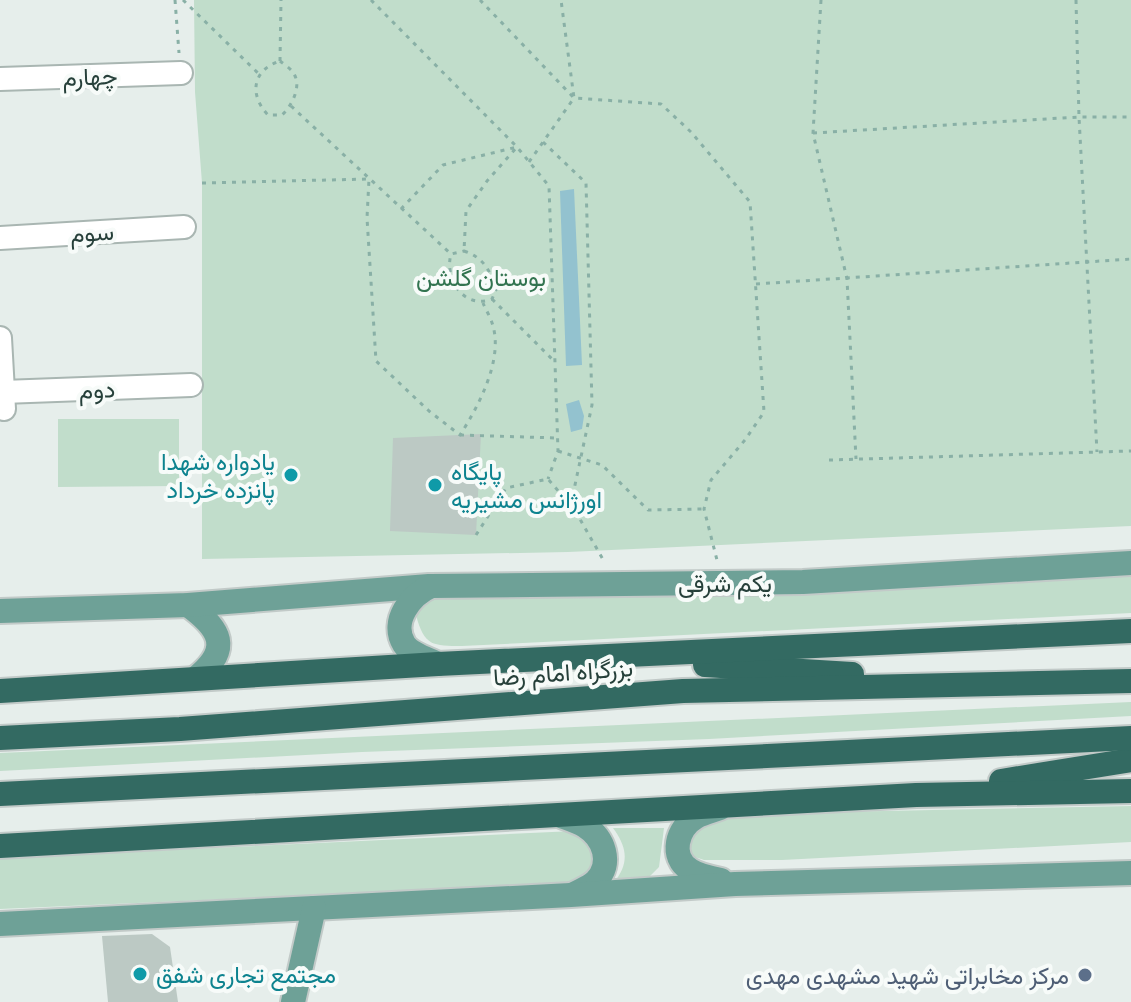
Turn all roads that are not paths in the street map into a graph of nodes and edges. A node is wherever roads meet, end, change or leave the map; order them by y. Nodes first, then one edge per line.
1 (181, 73) road end
2 (0, 79) edge
3 (184, 227) dead end
4 (0, 238) edge
5 (0, 338) edge
6 (191, 385) dead end
7 (1131, 563) edge
8 (431, 586) junction
9 (188, 605) junction
10 (0, 611) edge
11 (1131, 631) edge
12 (582, 657) junction
13 (438, 664) junction
14 (196, 678) junction
15 (1131, 681) edge
16 (1030, 685) junction
17 (0, 691) edge
18 (0, 738) edge
19 (1131, 738) edge
20 (1131, 760) edge
21 (1131, 791) edge
22 (0, 794) edge
23 (916, 795) junction
24 (725, 806) junction
25 (561, 816) junction
26 (0, 846) edge
27 (1131, 873) edge
28 (735, 884) junction
29 (571, 895) junction
30 (314, 908) junction
31 (0, 924) edge
32 (293, 1002) edge

1 - 2 street, چهارم
3 - 4 street, سوم
5 - 6 street, دوم
7 - 8 main road, یکم شرقی
8 - 9 main road, یکم شرقی
8 - 13 main road
9 - 10 main road, یکم شرقی
9 - 14 main road
11 - 12 highway
12 - 13 highway
12 - 16 highway
13 - 14 highway
14 - 17 highway
15 - 16 highway, بزرگراه امام رضا
16 - 18 highway, بزرگراه امام رضا
19 - 22 highway
20 - 23 highway
21 - 23 highway
23 - 24 highway
24 - 25 highway
24 - 28 main road
25 - 26 highway
25 - 29 main road
27 - 28 main road
28 - 29 main road
29 - 30 main road
30 - 31 main road
30 - 32 main road

